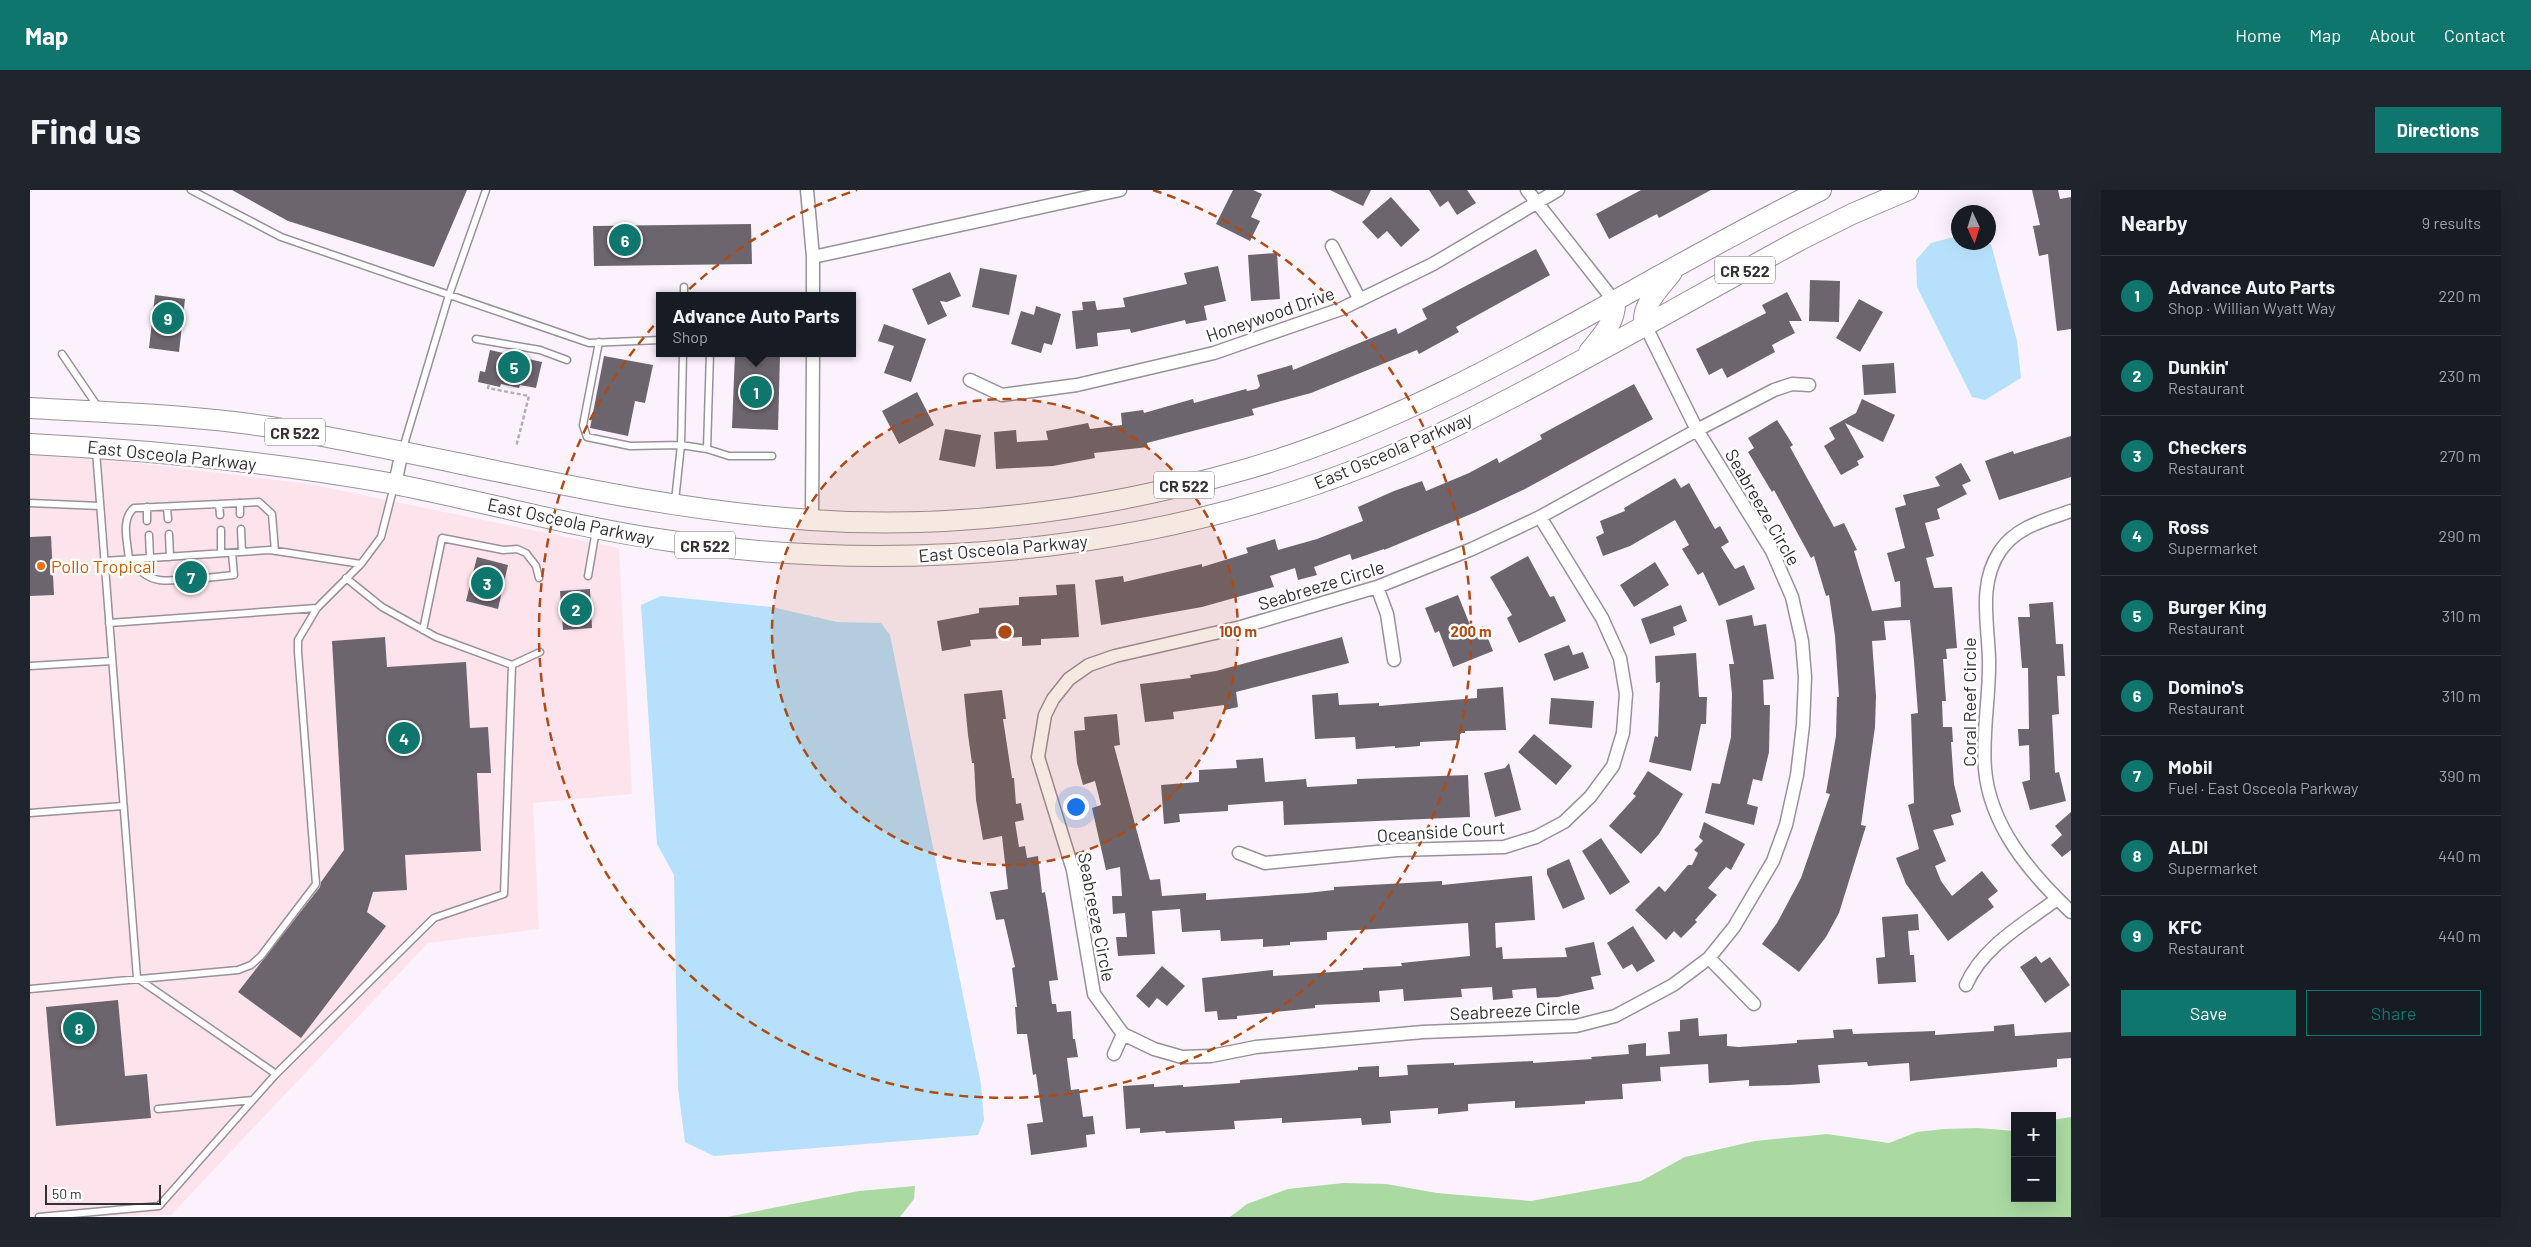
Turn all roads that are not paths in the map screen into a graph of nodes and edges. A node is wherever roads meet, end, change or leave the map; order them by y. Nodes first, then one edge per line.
1 (191, 190) edge
2 (486, 190) edge
3 (807, 190) edge
4 (1120, 190) edge
5 (1527, 190) edge
6 (1558, 190) edge
7 (1822, 190) edge
8 (1908, 190) edge
9 (1536, 202) junction
10 (1332, 246) dead end
11 (813, 257) junction
12 (1676, 267) junction
13 (684, 287) dead end
14 (684, 292) edge
15 (813, 292) edge
16 (449, 295) junction
17 (1360, 300) junction
18 (1615, 302) junction
19 (1645, 325) junction
20 (476, 339) dead end
21 (656, 340) edge
22 (600, 342) junction
23 (62, 354) dead end
24 (683, 357) edge
25 (710, 357) edge
26 (813, 357) edge
27 (1585, 358) junction
28 (567, 360) dead end
29 (970, 380) dead end
30 (1809, 385) dead end
31 (30, 408) edge
32 (101, 412) junction
33 (1697, 430) junction
34 (30, 444) edge
35 (681, 445) junction
36 (96, 447) junction
37 (707, 449) junction
38 (402, 452) junction
39 (772, 456) dead end
40 (395, 484) junction
41 (240, 503) junction
42 (30, 504) edge
43 (219, 504) junction
44 (674, 505) junction
45 (100, 506) junction
46 (167, 506) junction
47 (147, 507) junction
48 (2071, 511) edge
49 (240, 514) dead end
50 (220, 516) dead end
51 (1540, 517) junction
52 (168, 519) dead end
53 (812, 520) junction
54 (148, 521) dead end
55 (596, 526) junction
56 (241, 529) dead end
57 (220, 530) dead end
58 (169, 534) dead end
59 (149, 536) dead end
60 (275, 551) junction
61 (242, 552) junction
62 (232, 553) junction
63 (222, 554) junction
64 (170, 557) junction
65 (150, 558) junction
66 (141, 559) junction
67 (129, 560) junction
68 (104, 561) junction
69 (361, 564) junction
70 (588, 576) dead end
71 (205, 578) dead end
72 (346, 578) junction
73 (540, 578) dead end
74 (181, 580) dead end
75 (1377, 587) junction
76 (316, 608) junction
77 (109, 623) junction
78 (424, 630) junction
79 (540, 652) dead end
80 (1394, 660) dead end
81 (112, 661) junction
82 (512, 665) junction
83 (30, 666) edge
84 (123, 806) junction
85 (30, 813) edge
86 (1239, 854) dead end
87 (2057, 899) junction
88 (2071, 912) edge
89 (1709, 958) junction
90 (137, 978) junction
91 (1966, 986) dead end
92 (30, 989) edge
93 (1754, 1004) dead end
94 (1123, 1034) junction
95 (1114, 1054) dead end
96 (276, 1074) junction
97 (253, 1100) junction
98 (158, 1109) dead end
99 (39, 1217) edge

1 - 16 lane
2 - 16 lane
3 - 11 street
4 - 11 street
5 - 9 street
6 - 9 street, Honeywood Drive
7 - 12 main road, East Osceola Parkway / CR 522
8 - 19 main road, East Osceola Parkway / CR 522
9 - 17 street, Honeywood Drive
9 - 18 street
10 - 17 street
11 - 15 street
12 - 18 main road, East Osceola Parkway / CR 522
12 - 19 main road
13 - 14 lane
16 - 22 lane
16 - 38 lane
17 - 29 street, Honeywood Drive
18 - 27 main road
18 - 53 main road, East Osceola Parkway / CR 522
19 - 27 main road, East Osceola Parkway / CR 522
19 - 33 street, Seabreeze Circle
20 - 28 lane
21 - 22 lane
22 - 35 lane
23 - 32 lane
24 - 35 lane
25 - 37 lane
26 - 53 street
27 - 55 main road, East Osceola Parkway / CR 522
30 - 33 street
31 - 32 main road, East Osceola Parkway / CR 522
32 - 38 main road, East Osceola Parkway / CR 522
33 - 51 street, Seabreeze Circle
33 - 89 street, Seabreeze Circle
34 - 36 main road, East Osceola Parkway / CR 522
35 - 37 lane
35 - 44 lane
36 - 40 main road, East Osceola Parkway / CR 522
36 - 45 lane
37 - 39 lane
38 - 40 street
38 - 44 main road, East Osceola Parkway / CR 522
40 - 55 main road, East Osceola Parkway / CR 522
40 - 69 lane
41 - 43 lane
41 - 49 lane
41 - 60 lane
42 - 45 lane
43 - 46 lane
43 - 50 lane
44 - 53 main road, East Osceola Parkway / CR 522
45 - 68 lane
46 - 47 lane
46 - 52 lane
47 - 54 lane
47 - 67 lane
48 - 87 street, Coral Reef Circle
51 - 75 street, Seabreeze Circle
51 - 86 street, Oceanside Court
55 - 70 lane
56 - 61 lane
57 - 63 lane
58 - 64 lane
59 - 65 lane
60 - 61 lane
60 - 69 lane
61 - 62 lane
62 - 63 lane
62 - 71 lane
63 - 64 lane
64 - 65 lane
65 - 66 lane
66 - 67 lane
66 - 74 lane
67 - 68 lane
68 - 77 lane
69 - 72 lane
72 - 76 lane
72 - 78 lane
73 - 78 lane
75 - 80 street
75 - 94 street, Seabreeze Circle
76 - 77 lane
76 - 90 lane
77 - 81 lane
78 - 82 lane
79 - 82 lane
81 - 83 lane
81 - 84 lane
82 - 96 lane
84 - 85 lane
84 - 90 lane
87 - 88 street, Coral Reef Circle
87 - 91 street
89 - 93 street
89 - 94 street, Seabreeze Circle
90 - 92 lane
90 - 96 lane
94 - 95 street
96 - 97 lane
97 - 98 lane
97 - 99 lane

